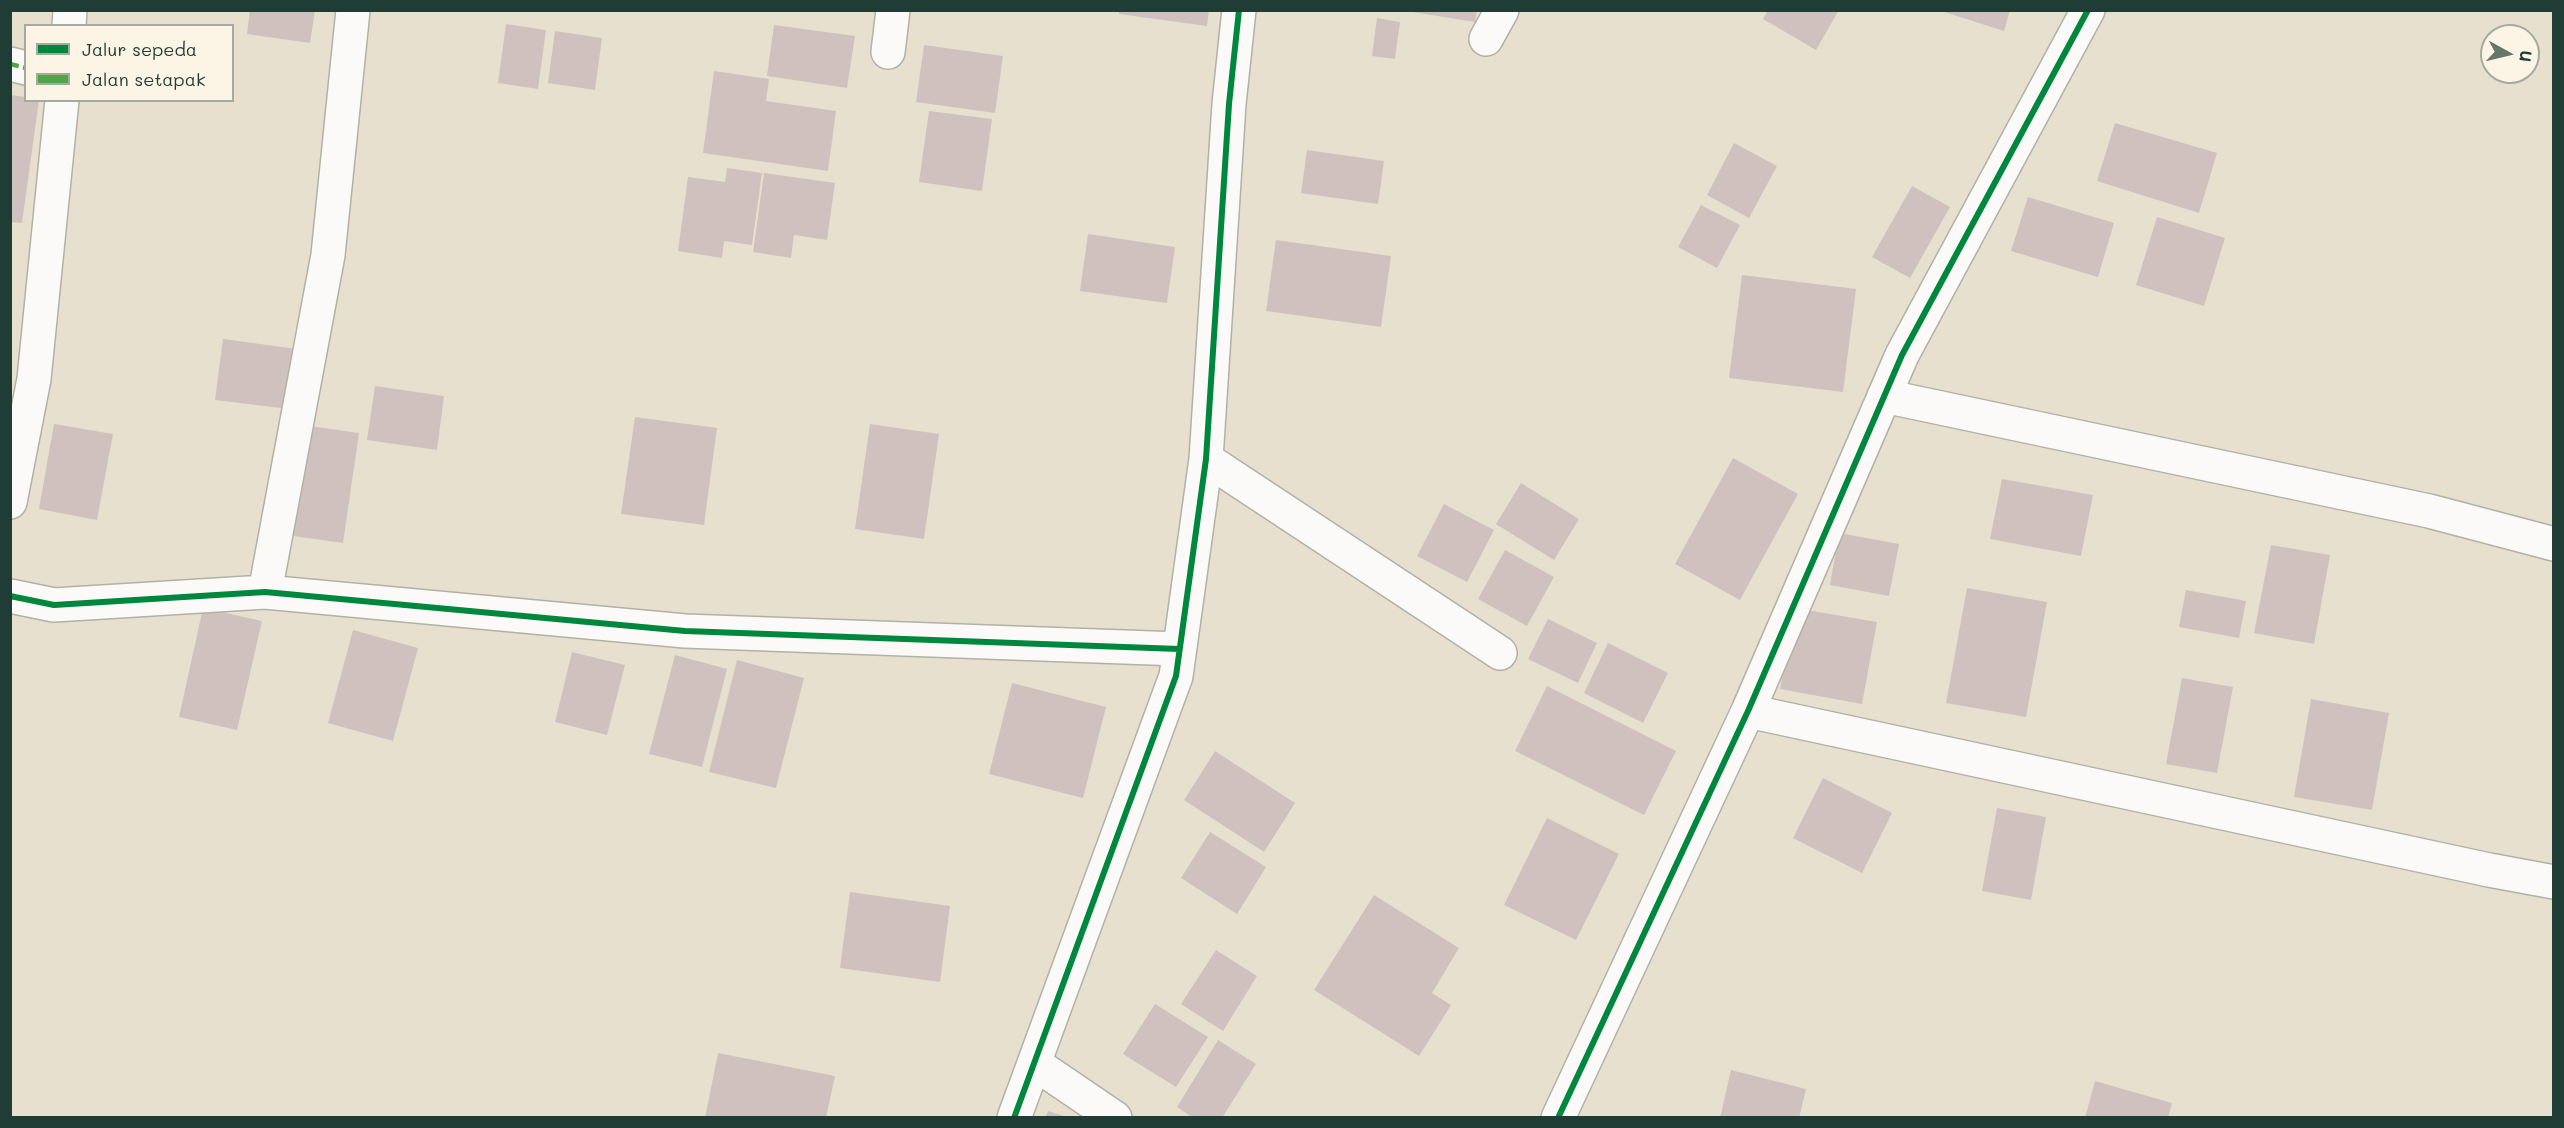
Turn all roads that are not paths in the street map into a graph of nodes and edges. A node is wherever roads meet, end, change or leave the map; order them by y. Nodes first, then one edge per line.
1 (353, 10) edge
2 (893, 10) edge
3 (1239, 10) edge
4 (1502, 10) edge
5 (2088, 10) edge
6 (1486, 39) dead end
7 (888, 52) dead end
8 (62, 102) edge
9 (1884, 396) junction
10 (1206, 459) junction
11 (10, 502) edge
12 (2553, 544) edge
13 (265, 592) junction
14 (12, 593) edge
15 (1179, 649) junction
16 (1500, 652) dead end
17 (1748, 711) junction
18 (2553, 882) edge
19 (1034, 1063) junction
20 (1014, 1118) edge
21 (1115, 1118) edge
22 (1558, 1118) edge

1 - 13 street
2 - 7 street
3 - 10 street
4 - 6 street
5 - 9 street
8 - 11 street
9 - 12 street
9 - 17 street
10 - 15 street
10 - 16 street
13 - 14 street
13 - 15 street
15 - 19 street
17 - 18 street
17 - 22 street
19 - 20 street
19 - 21 street

